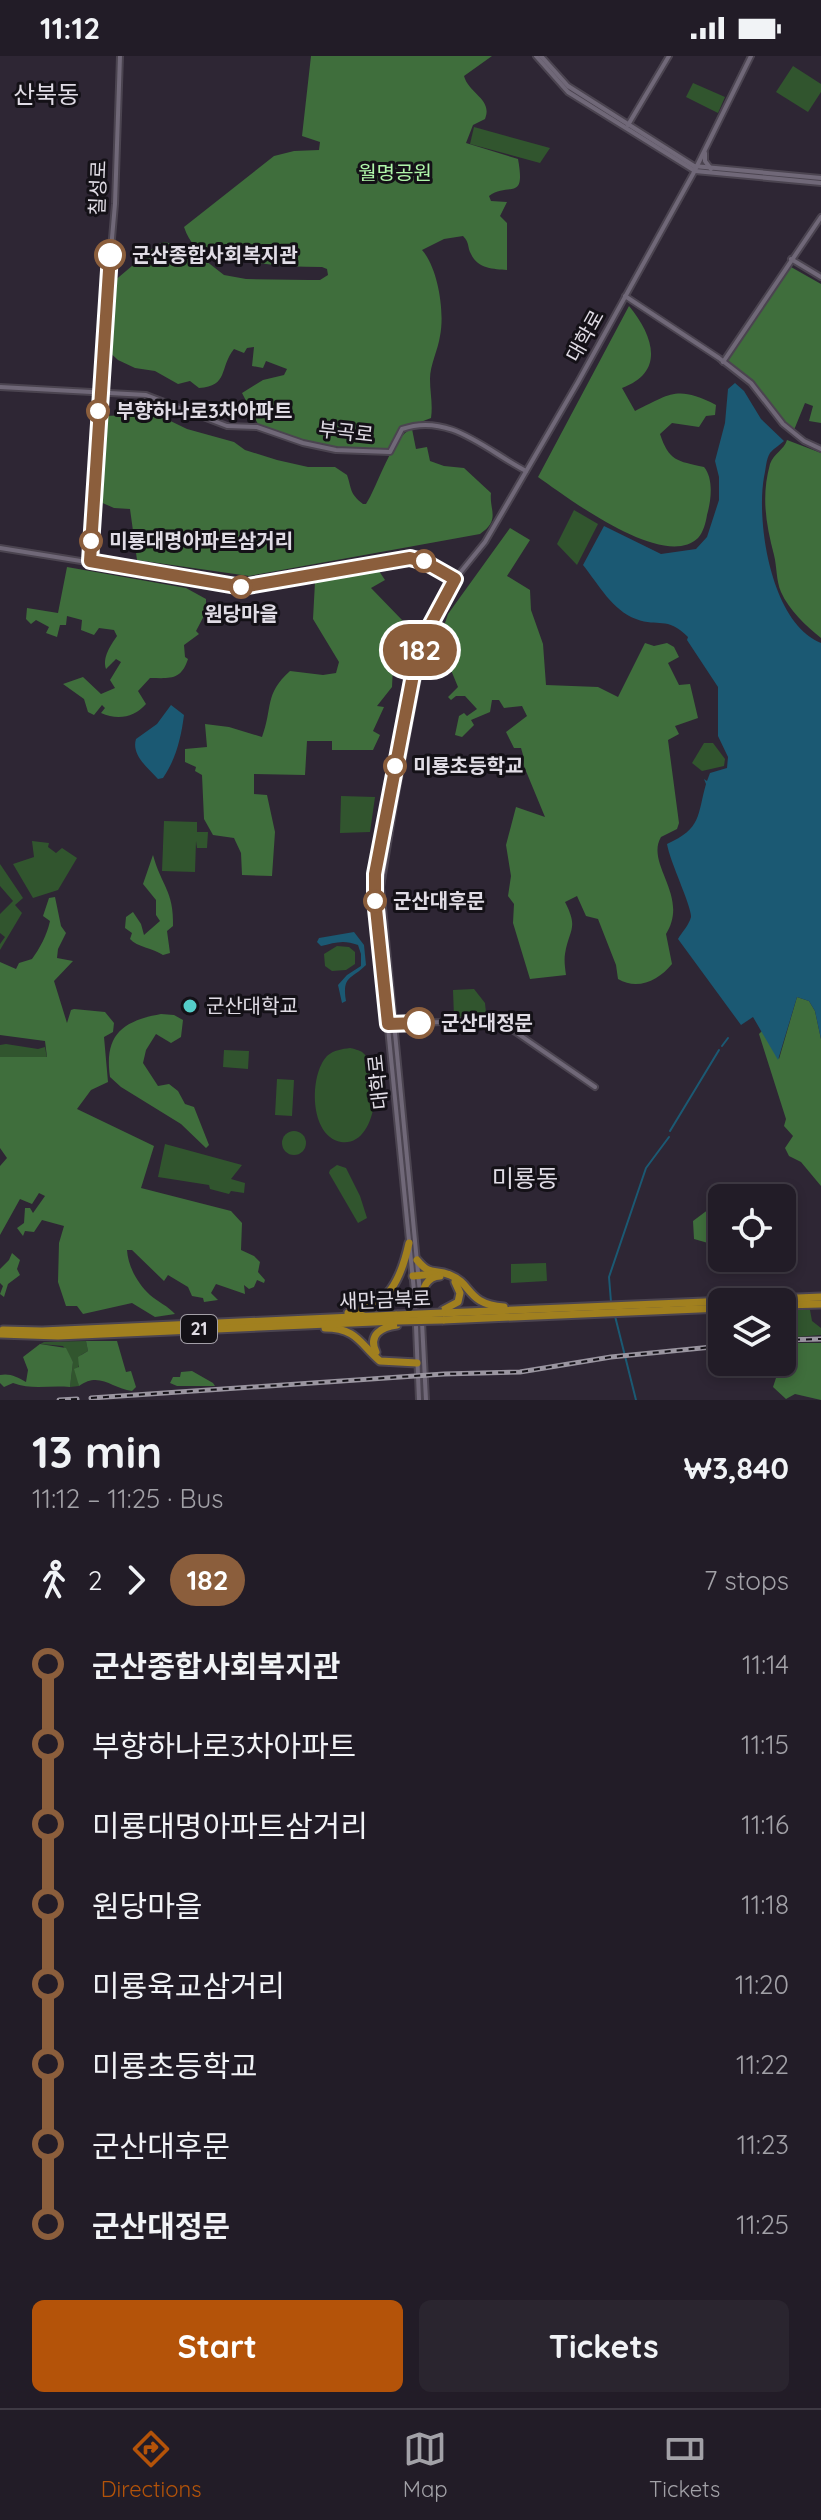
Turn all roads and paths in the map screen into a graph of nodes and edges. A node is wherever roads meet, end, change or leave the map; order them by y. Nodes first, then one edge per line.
1 (120, 56) edge
2 (538, 56) edge
3 (669, 56) edge
4 (751, 56) edge
5 (628, 125) junction
6 (704, 153) junction
7 (684, 162) junction
8 (696, 169) junction
9 (710, 171) junction
10 (821, 180) edge
11 (688, 184) junction
12 (821, 217) edge
13 (791, 259) junction
14 (821, 277) edge
15 (625, 296) junction
16 (723, 362) junction
17 (0, 387) edge
18 (99, 393) junction
19 (821, 449) edge
20 (526, 471) junction
21 (0, 548) edge
22 (90, 561) junction
23 (455, 579) junction
24 (431, 623) junction
25 (393, 1011) junction
26 (388, 1024) junction
27 (394, 1024) junction
28 (407, 1024) junction
29 (395, 1036) junction
30 (595, 1087) dead end
31 (409, 1243) junction
32 (415, 1255) junction
33 (436, 1274) junction
34 (415, 1276) junction
35 (821, 1297) edge
36 (421, 1301) junction
37 (796, 1301) edge
38 (708, 1303) edge
39 (796, 1303) edge
40 (821, 1304) edge
41 (590, 1308) junction
42 (708, 1308) edge
43 (621, 1309) junction
44 (603, 1310) junction
45 (443, 1314) junction
46 (289, 1320) junction
47 (397, 1320) junction
48 (275, 1326) junction
49 (0, 1332) edge
50 (416, 1360) junction
51 (419, 1400) edge
52 (426, 1400) edge

1 - 18 street, 칠성로
2 - 5 street
2 - 7 street
3 - 5 street
4 - 6 street, 대학로
5 - 7 street
6 - 7 street
6 - 8 street, 대학로
6 - 9 street
7 - 8 street
7 - 11 street
8 - 9 street
8 - 11 street, 대학로
9 - 10 street
9 - 11 street
11 - 15 street, 대학로
12 - 13 street
13 - 14 street
13 - 16 street
15 - 16 street
15 - 20 street, 대학로
16 - 19 street
17 - 18 street, 부곡로
18 - 20 street, 부곡로
18 - 22 street, 칠성로
20 - 23 street, 대학로
21 - 22 street
22 - 23 street
23 - 24 street, 대학로
24 - 25 street, 대학로
24 - 26 street, 대학로
25 - 27 street, 대학로
25 - 28 street
26 - 27 street
26 - 31 street, 대학로
27 - 28 street
27 - 29 street, 대학로
28 - 29 street
28 - 30 street
29 - 32 street, 대학로
31 - 32 street, 대학로
31 - 46 highway
32 - 33 highway
32 - 34 street, 대학로
33 - 34 highway
33 - 41 highway
34 - 36 street, 대학로
34 - 50 street, 대학로
35 - 37 highway, 21
36 - 45 highway
36 - 52 street, 대학로
38 - 43 highway, 새만금북로 / 21
39 - 40 highway, 21
41 - 44 highway, 새만금북로 / 21
41 - 45 highway, 새만금북로 / 21
42 - 43 highway, 새만금북로 / 21
43 - 44 highway, 새만금북로 / 21
44 - 45 highway, 새만금북로 / 21
45 - 47 highway, 새만금북로 / 21, bridge
45 - 47 highway, 새만금북로 / 21, bridge
46 - 47 highway, 새만금북로 / 21
46 - 49 highway, 새만금북로 / 21
47 - 48 highway, 새만금북로 / 21
47 - 50 highway
48 - 49 highway, 새만금북로 / 21
48 - 50 highway
50 - 51 street, 대학로

